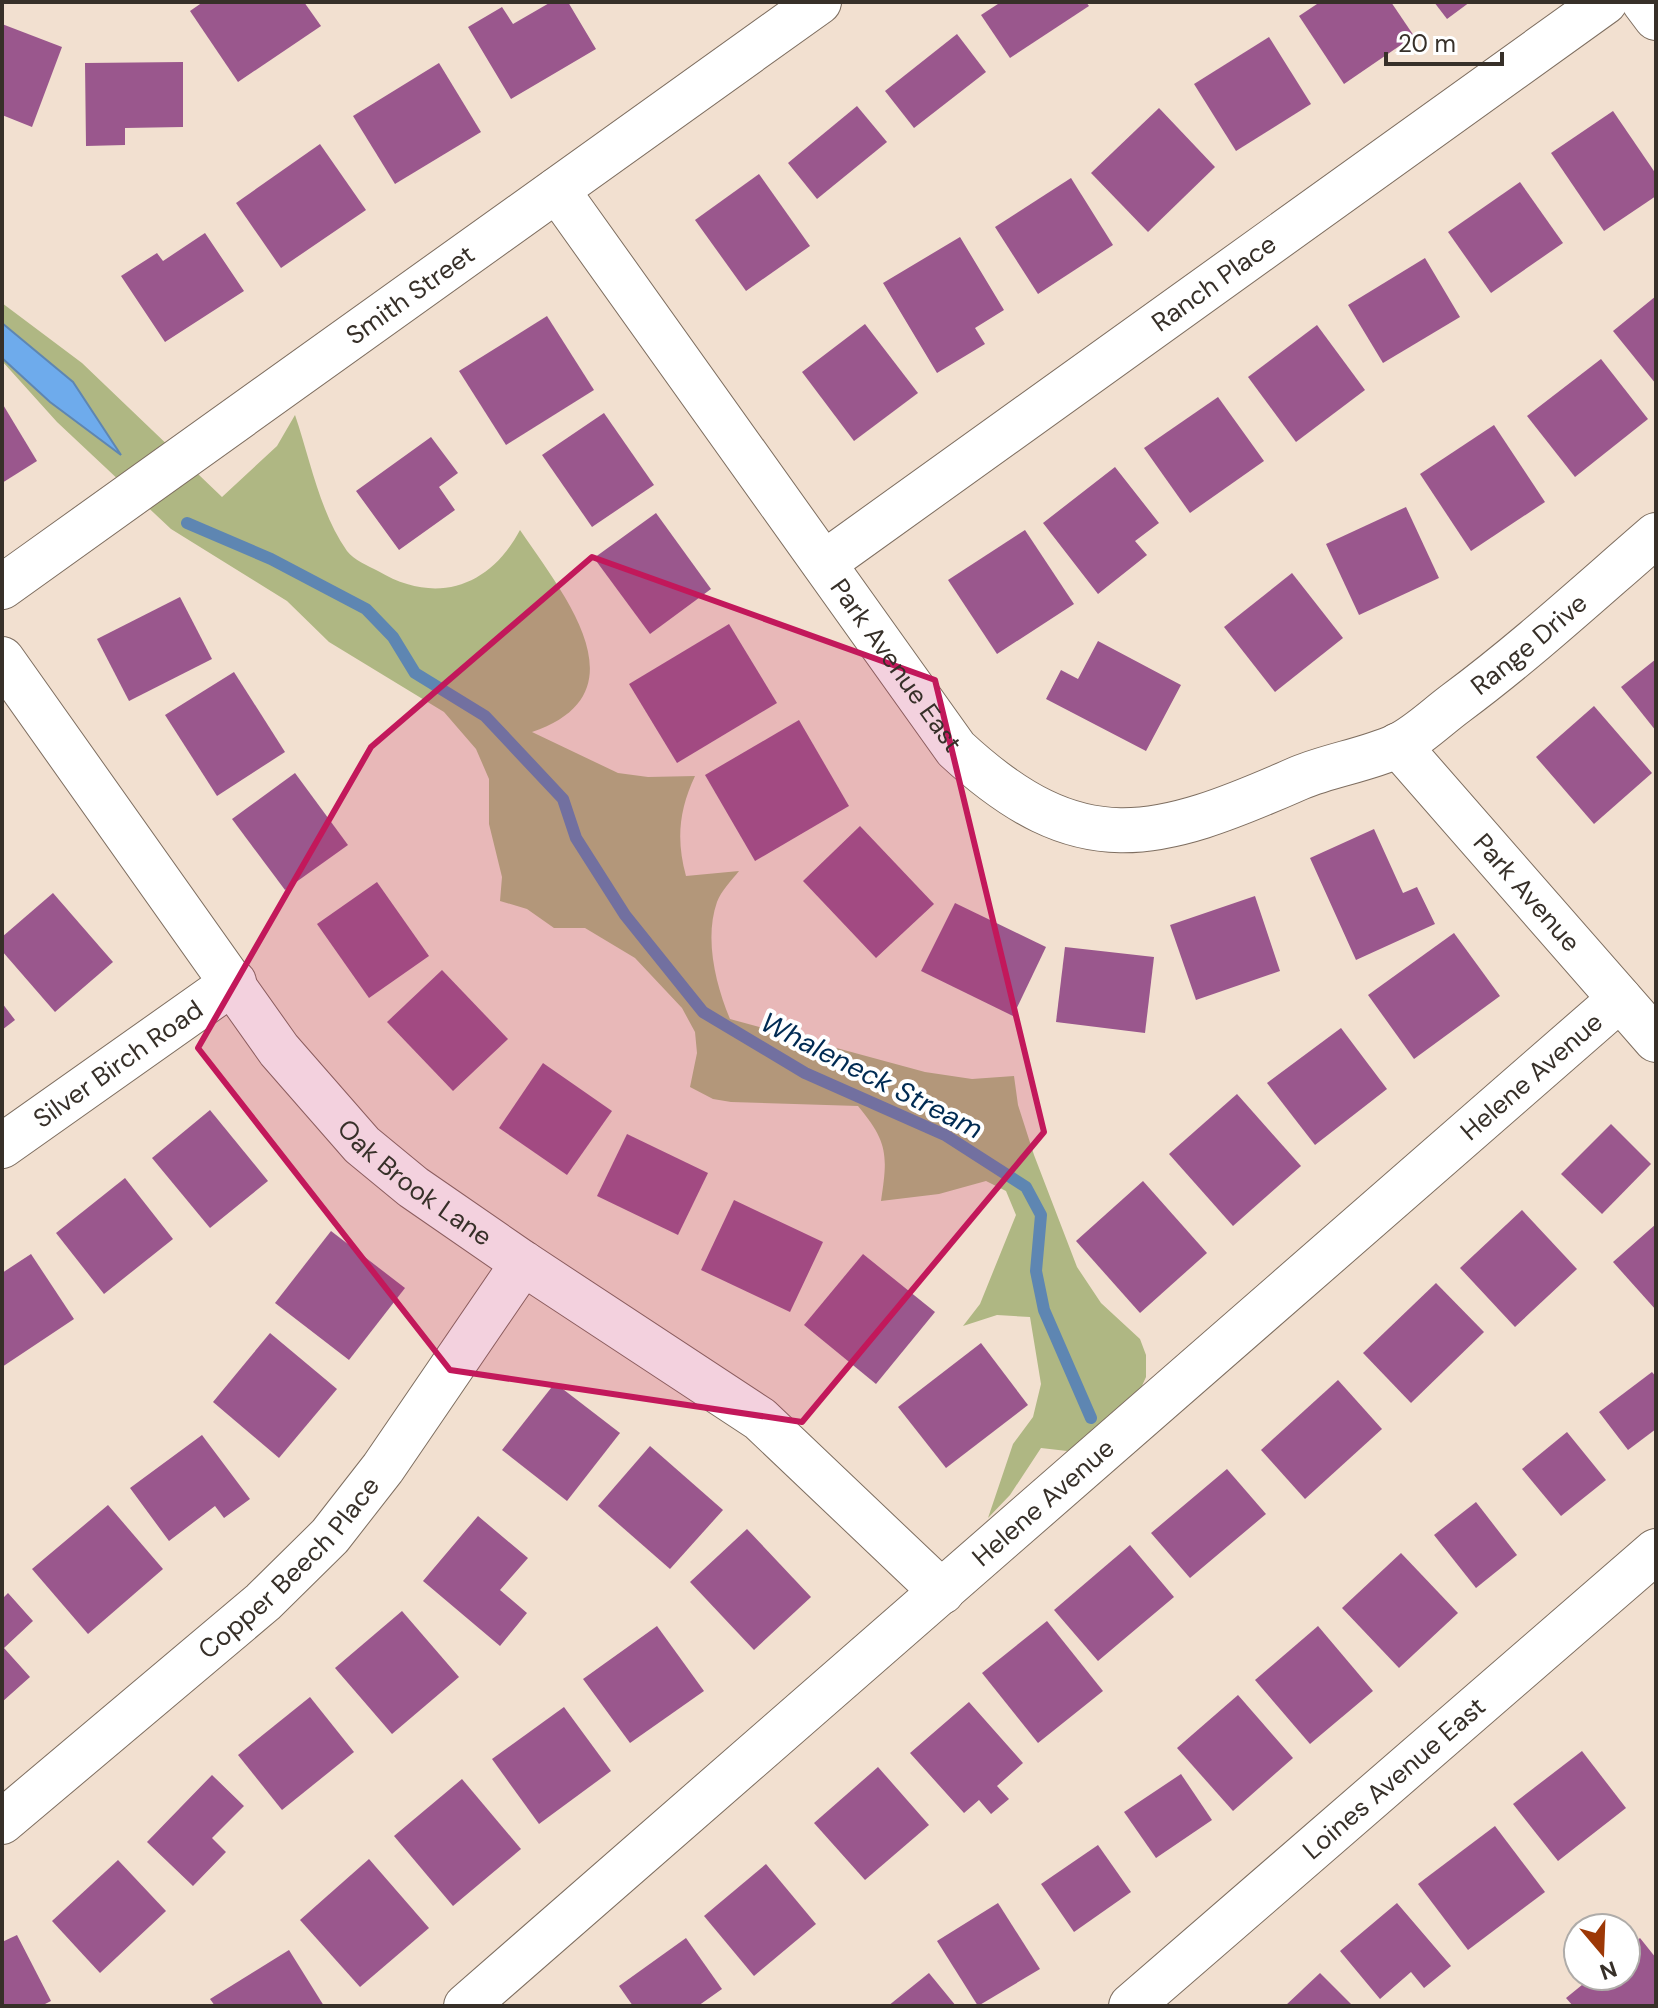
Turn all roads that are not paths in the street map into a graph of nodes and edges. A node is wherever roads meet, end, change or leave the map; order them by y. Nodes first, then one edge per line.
1 (819, 2) edge
2 (1605, 2) edge
3 (1644, 2) edge
4 (1656, 18) edge
5 (557, 190) junction
6 (1656, 535) edge
7 (824, 563) junction
8 (2, 587) edge
9 (2, 659) edge
10 (1398, 745) junction
11 (234, 982) junction
12 (1620, 999) junction
13 (1656, 1040) edge
14 (2, 1146) edge
15 (523, 1263) junction
16 (1656, 1551) edge
17 (942, 1592) junction
18 (2, 1822) edge
19 (466, 2006) edge
20 (1131, 2006) edge

1 - 5 street, Smith Street
2 - 7 street, Ranch Place
3 - 4 street
5 - 7 street, Park Avenue East
5 - 8 street, Smith Street
6 - 10 street, Range Drive
7 - 10 street, Park Avenue East
9 - 11 street, Oak Brook Lane
10 - 12 street, Park Avenue
11 - 14 street, Silver Birch Road
11 - 15 street, Oak Brook Lane
12 - 13 street, Park Avenue
12 - 17 street, Helene Avenue
15 - 17 street, Oak Brook Lane
15 - 18 street, Copper Beech Place
16 - 20 street, Loines Avenue East
17 - 19 street, Helene Avenue

